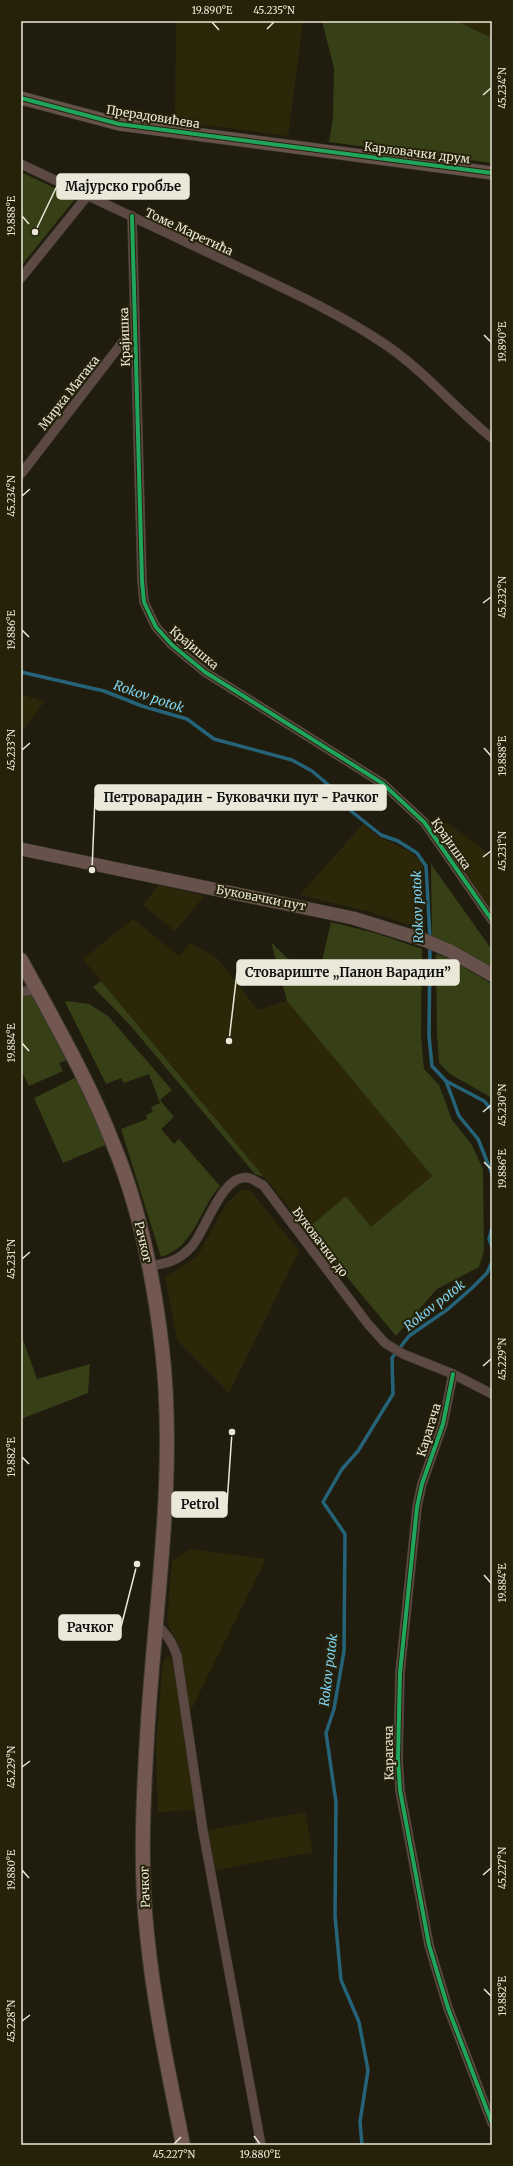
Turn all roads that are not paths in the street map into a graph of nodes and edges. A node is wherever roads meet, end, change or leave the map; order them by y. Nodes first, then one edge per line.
1 (21, 98) edge
2 (340, 154) joint
3 (21, 164) edge
4 (492, 173) edge
5 (88, 195) junction
6 (132, 216) junction
7 (21, 278) edge
8 (135, 326) junction
9 (492, 438) edge
10 (21, 474) edge
11 (21, 849) edge
12 (492, 920) edge
13 (21, 960) edge
14 (492, 975) edge
15 (37, 989) junction
16 (21, 992) edge
17 (148, 1266) junction
18 (453, 1374) junction
19 (492, 1394) edge
20 (156, 1624) junction
21 (492, 2123) edge
22 (183, 2145) edge
23 (261, 2145) edge

1 - 2 main road, Прерадовићева
2 - 4 main road, Карловачки друм
3 - 5 street, Томе Маретића
5 - 6 street, Томе Маретића
5 - 7 street
6 - 8 street, Крајишка
6 - 9 street, Томе Маретића
8 - 10 street, Мирка Матака
8 - 12 street, Крајишка
11 - 14 main road, Буковачки пут
13 - 15 main road, Рачког
15 - 16 street
15 - 17 main road, Рачког
17 - 18 street, Буковачки до
17 - 20 main road, Рачког
18 - 19 street, Буковачки до
18 - 21 street, Карагача
20 - 22 main road, Рачког
20 - 23 street

